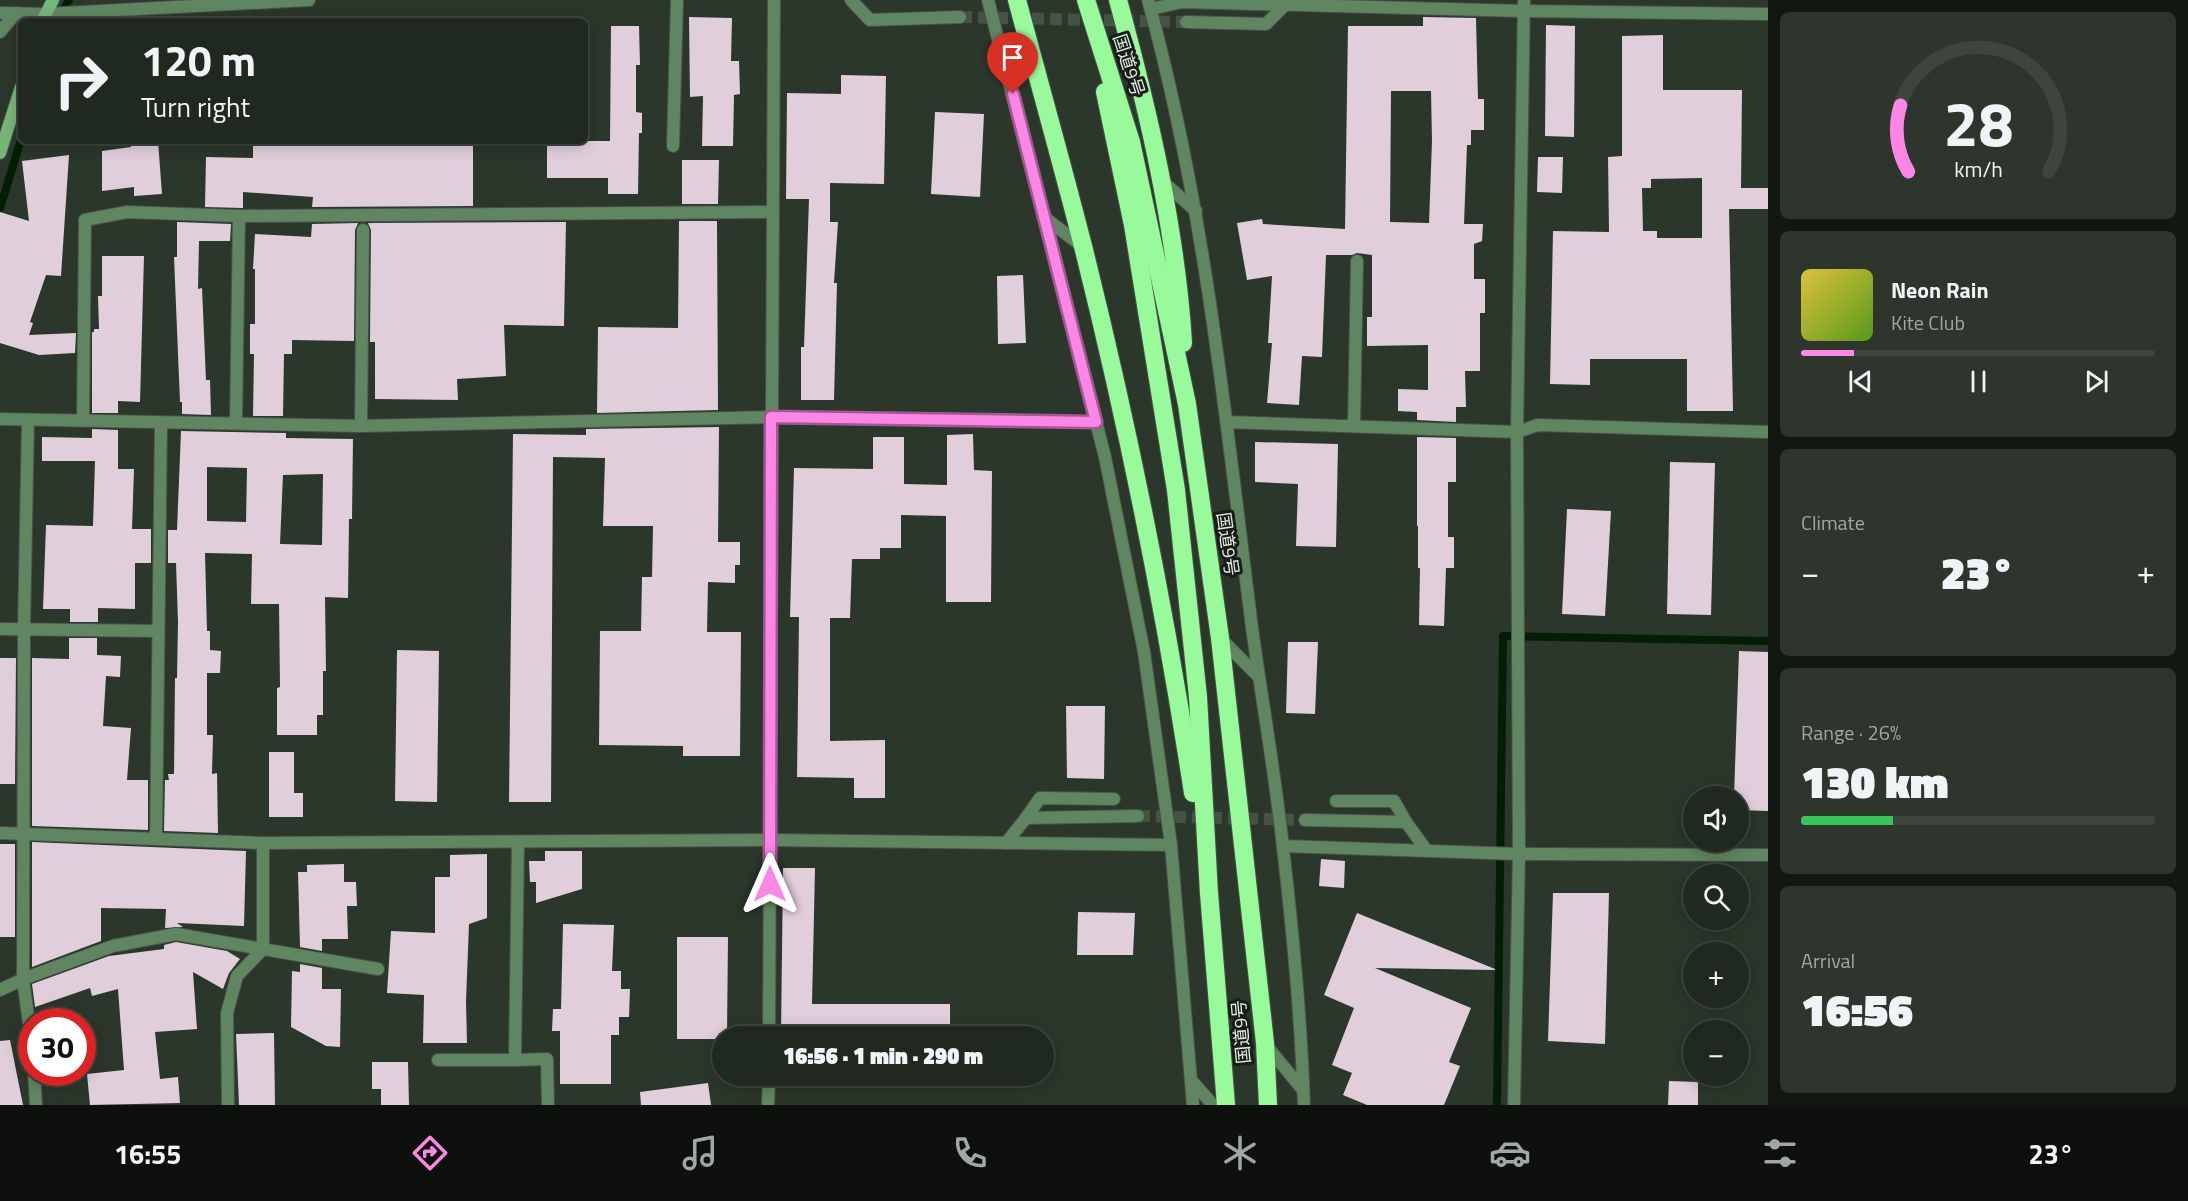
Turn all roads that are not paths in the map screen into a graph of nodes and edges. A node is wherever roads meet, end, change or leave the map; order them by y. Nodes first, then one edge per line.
1 (52, 0) edge
2 (309, 0) edge
3 (677, 0) edge
4 (774, 0) edge
5 (851, 0) edge
6 (988, 0) edge
7 (1017, 0) edge
8 (1085, 0) edge
9 (1118, 0) edge
10 (1286, 4) junction
11 (1149, 5) edge
12 (1524, 5) edge
13 (0, 13) edge
14 (16, 13) junction
15 (1768, 14) edge
16 (960, 17) tunnel mouth
17 (43, 18) edge
18 (1186, 22) tunnel mouth
19 (0, 32) edge
20 (18, 96) edge
21 (673, 146) dead end
22 (0, 153) edge
23 (1160, 179) junction
24 (1196, 211) junction
25 (772, 212) junction
26 (239, 216) junction
27 (1044, 217) junction
28 (363, 230) dead end
29 (1083, 247) junction
30 (1358, 261) dead end
31 (1187, 404) junction
32 (771, 417) junction
33 (0, 419) edge
34 (83, 419) junction
35 (28, 420) junction
36 (236, 422) junction
37 (1096, 422) junction
38 (1227, 422) junction
39 (161, 423) junction
40 (361, 426) junction
41 (1354, 426) junction
42 (1517, 432) junction
43 (1768, 432) edge
44 (0, 629) edge
45 (24, 629) junction
46 (158, 631) junction
47 (1220, 638) junction
48 (1258, 676) junction
49 (1114, 799) dead end
50 (1336, 801) dead end
51 (1138, 816) tunnel mouth
52 (1026, 819) junction
53 (1305, 820) tunnel mouth
54 (1406, 822) junction
55 (0, 833) edge
56 (22, 834) junction
57 (156, 839) junction
58 (770, 840) junction
59 (518, 842) junction
60 (263, 843) junction
61 (1006, 843) junction
62 (1171, 845) junction
63 (1283, 846) junction
64 (1427, 851) junction
65 (1519, 854) junction
66 (1768, 855) edge
67 (1209, 893) junction
68 (263, 949) junction
69 (378, 969) dead end
70 (23, 979) junction
71 (0, 990) edge
72 (27, 1008) edge
73 (769, 1026) edge
74 (1265, 1043) junction
75 (438, 1060) dead end
76 (515, 1060) junction
77 (1191, 1080) junction
78 (35, 1086) edge
79 (769, 1086) edge
80 (1303, 1090) junction
81 (36, 1105) edge
82 (228, 1105) edge
83 (548, 1105) edge
84 (768, 1105) edge
85 (1193, 1105) edge
86 (1213, 1105) edge
87 (1226, 1105) edge
88 (1268, 1105) edge
89 (1304, 1105) edge
90 (1514, 1105) edge

1 - 17 main road
2 - 17 street
3 - 21 street
4 - 25 street
5 - 16 street
6 - 27 street
7 - 29 highway
8 - 31 highway, 国道9号
8 - 67 highway, 国道9号
9 - 23 highway
10 - 11 street
10 - 12 street
10 - 18 street
11 - 24 street
12 - 15 street
12 - 42 street
13 - 14 street
14 - 17 street
14 - 19 street
20 - 22 main road
23 - 24 street
23 - 31 highway
24 - 38 street
25 - 26 street
25 - 32 street
26 - 34 street
26 - 36 street
27 - 29 street
27 - 37 street
28 - 40 street
29 - 67 highway
30 - 41 street
31 - 47 highway, 国道9号
32 - 37 street
32 - 40 street
32 - 58 street
33 - 35 street
34 - 35 street
34 - 39 street
35 - 45 street
36 - 39 street
36 - 40 street
37 - 62 street
38 - 41 street
38 - 48 street
39 - 46 street
41 - 42 street
42 - 43 street
42 - 65 street
44 - 45 street
45 - 46 street
45 - 56 street
46 - 57 street
47 - 48 street
47 - 74 highway, 国道9号
48 - 63 street
49 - 52 street
50 - 54 street
51 - 52 street
52 - 61 street
53 - 54 street
54 - 64 street
55 - 56 street
56 - 57 street
56 - 70 street
57 - 60 street
58 - 59 street
58 - 61 street
58 - 73 street
59 - 60 street
59 - 76 street
60 - 68 street
61 - 62 street
62 - 77 street
63 - 64 street
63 - 80 street
64 - 65 street
65 - 66 street
65 - 90 street
67 - 87 highway, 国道9号
68 - 69 street
68 - 70 street
68 - 82 street
70 - 71 street
70 - 72 street
74 - 80 street
74 - 88 highway, 国道9号
75 - 76 street
76 - 83 street
77 - 85 street
77 - 86 street
78 - 81 street
79 - 84 street
80 - 89 street

